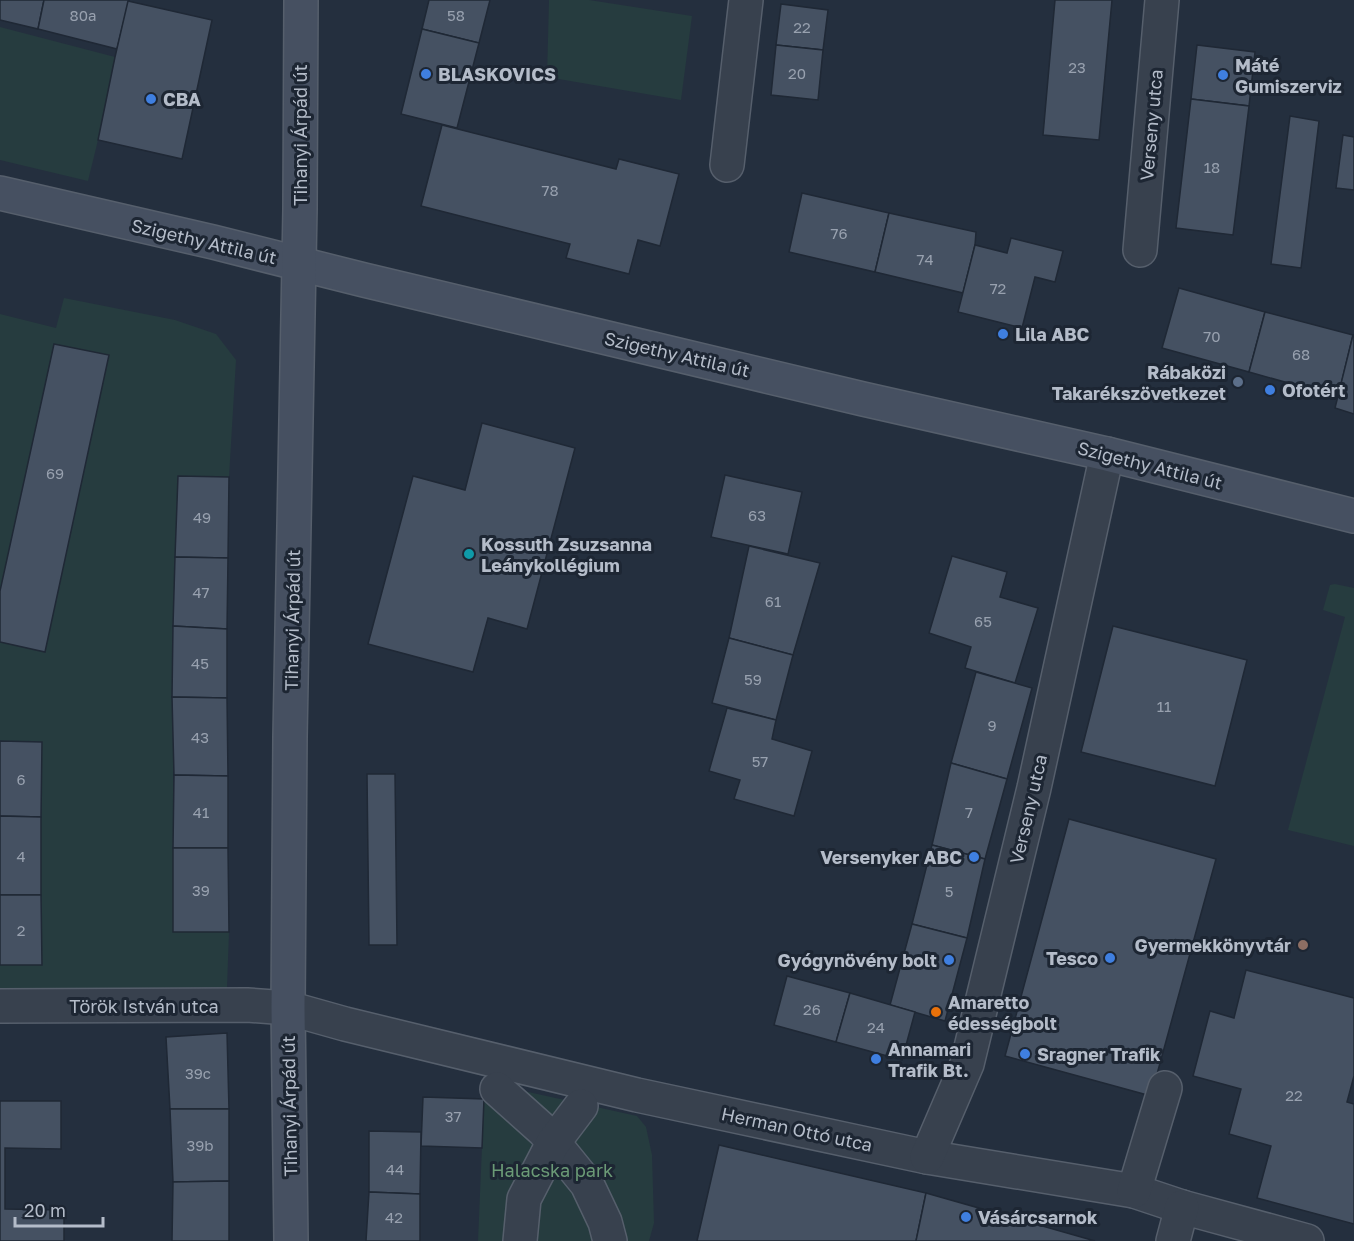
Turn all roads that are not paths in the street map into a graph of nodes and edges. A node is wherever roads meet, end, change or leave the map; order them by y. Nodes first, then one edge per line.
1 (300, 0) edge
2 (746, 0) edge
3 (1162, 0) edge
4 (727, 165) dead end
5 (0, 193) edge
6 (1140, 250) dead end
7 (298, 264) junction
8 (1107, 454) junction
9 (1354, 516) edge
10 (0, 1006) edge
11 (288, 1008) junction
12 (1165, 1088) dead end
13 (497, 1089) dead end
14 (581, 1106) dead end
15 (553, 1143) junction
16 (927, 1157) junction
17 (1134, 1191) junction
18 (1182, 1207) junction
19 (291, 1241) edge
20 (520, 1241) edge
21 (610, 1241) edge
22 (1173, 1241) edge
23 (1307, 1241) edge

1 - 7 street, Tihanyi Árpád út
2 - 4 street
3 - 6 street, Verseny utca
5 - 7 street, Szigethy Attila út
7 - 8 street, Szigethy Attila út
7 - 11 street, Tihanyi Árpád út
8 - 9 street, Szigethy Attila út
8 - 16 street, Verseny utca
10 - 11 street, Török István utca
11 - 16 street, Herman Ottó utca
11 - 19 street, Tihanyi Árpád út
12 - 17 street
13 - 15 street
14 - 15 street
15 - 20 street
15 - 21 street
16 - 17 street, Herman Ottó utca
17 - 18 street, Herman Ottó utca
18 - 22 street
18 - 23 street, Herman Ottó utca

